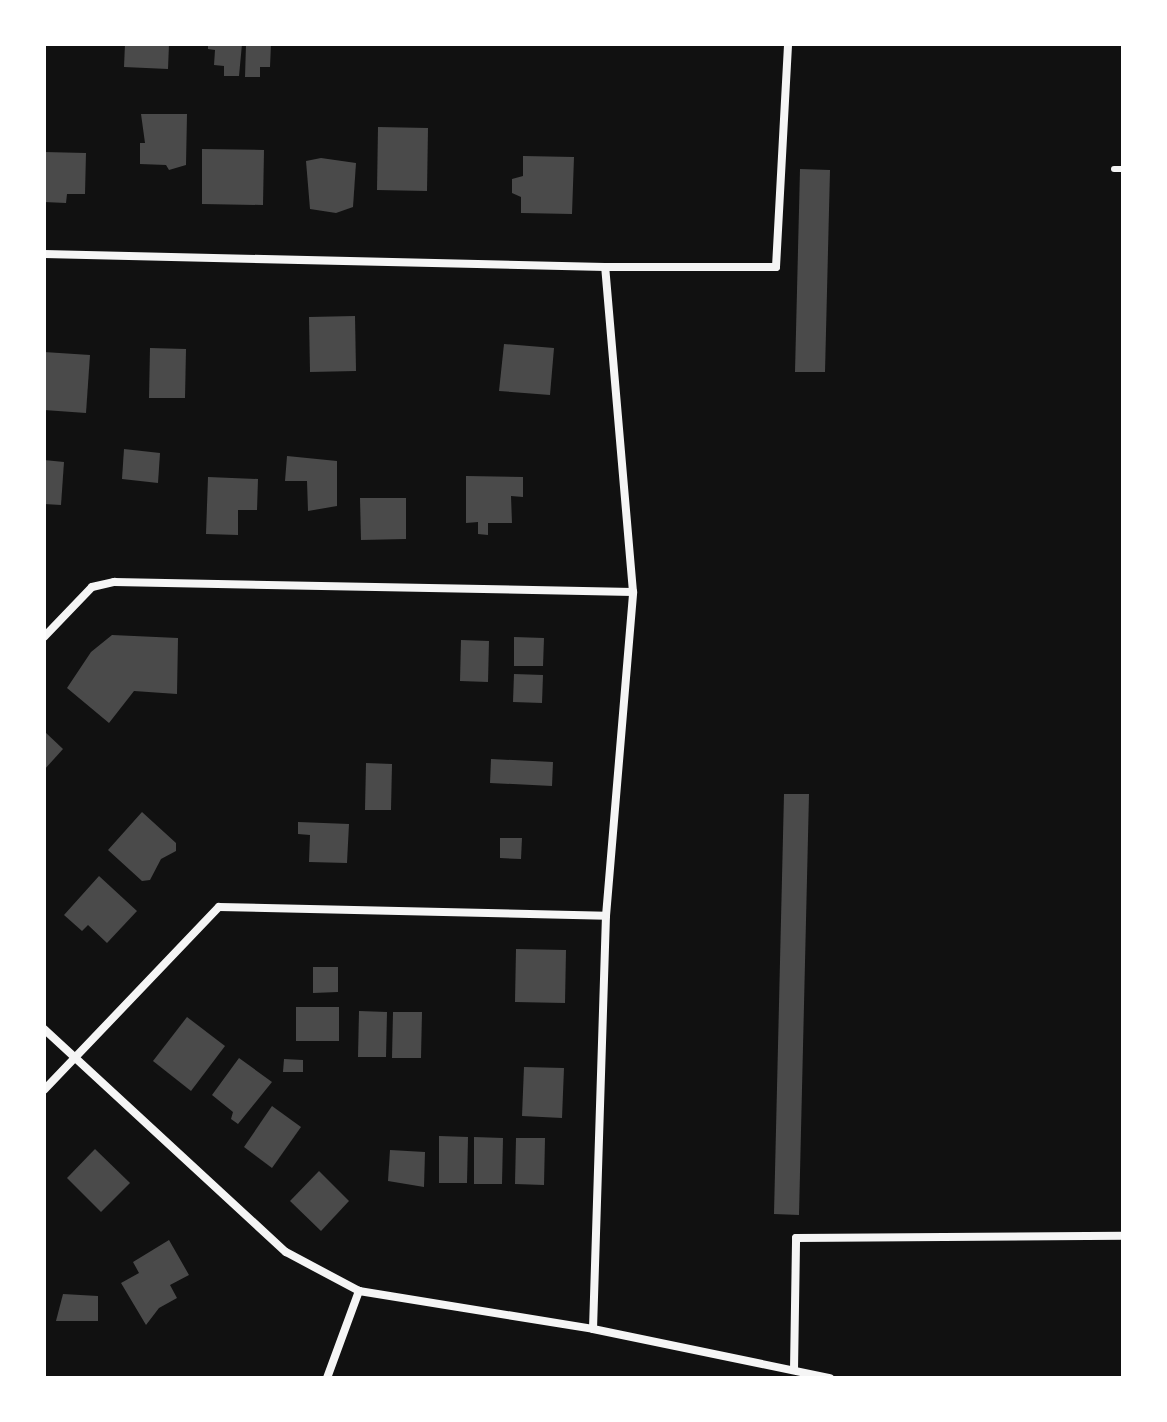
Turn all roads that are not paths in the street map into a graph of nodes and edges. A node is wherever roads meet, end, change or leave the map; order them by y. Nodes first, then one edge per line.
1 (788, 44) edge
2 (1114, 169) dead end
3 (1123, 169) edge
4 (44, 254) edge
5 (605, 267) junction
6 (633, 592) junction
7 (44, 637) edge
8 (606, 916) junction
9 (44, 1029) edge
10 (75, 1058) junction
11 (44, 1090) edge
12 (1123, 1236) edge
13 (359, 1291) junction
14 (593, 1329) junction
15 (794, 1370) junction
16 (327, 1378) edge
17 (830, 1378) edge

1 - 5 street
2 - 3 lane
4 - 5 street
5 - 6 street
6 - 7 street
6 - 8 street
8 - 10 street
8 - 14 street
9 - 10 street
10 - 11 street
10 - 13 street
12 - 15 street
13 - 14 street
13 - 16 street
14 - 15 street
15 - 17 street

